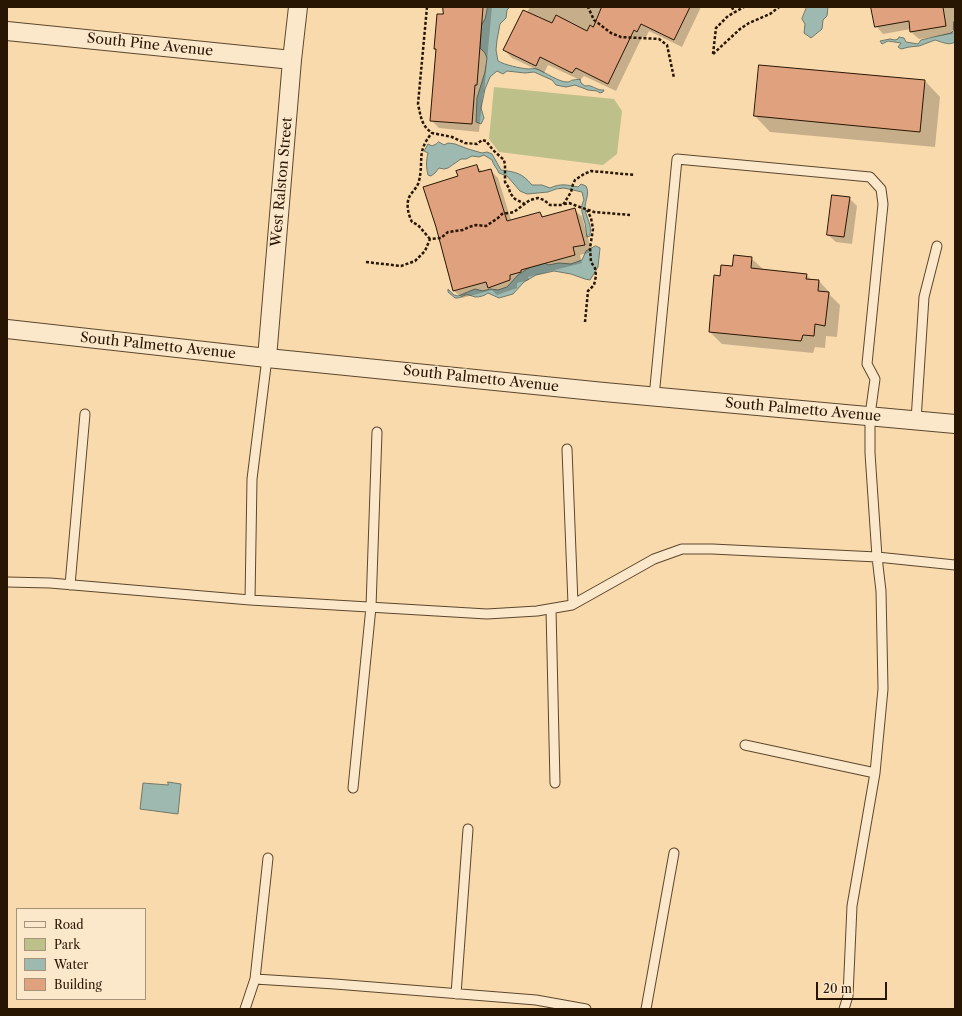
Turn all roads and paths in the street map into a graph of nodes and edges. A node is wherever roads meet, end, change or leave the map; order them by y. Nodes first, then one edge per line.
1 (298, 7) edge
2 (427, 7) edge
3 (587, 7) edge
4 (732, 7) edge
5 (744, 7) edge
6 (779, 7) edge
7 (734, 12) junction
8 (7, 31) edge
9 (292, 60) junction
10 (674, 78) dead end
11 (432, 133) junction
12 (635, 175) dead end
13 (525, 204) junction
14 (563, 205) junction
15 (587, 210) junction
16 (630, 215) dead end
17 (430, 239) junction
18 (937, 246) dead end
19 (366, 262) dead end
20 (585, 322) dead end
21 (7, 329) edge
22 (267, 358) junction
23 (654, 397) junction
24 (85, 414) dead end
25 (870, 415) junction
26 (916, 420) junction
27 (955, 424) edge
28 (377, 432) dead end
29 (567, 449) dead end
30 (877, 557) junction
31 (955, 565) edge
32 (7, 582) edge
33 (70, 585) junction
34 (250, 600) junction
35 (573, 604) junction
36 (371, 607) junction
37 (551, 609) junction
38 (745, 745) dead end
39 (875, 773) junction
40 (554, 783) dead end
41 (353, 788) dead end
42 (468, 829) dead end
43 (674, 853) dead end
44 (268, 858) dead end
45 (255, 979) junction
46 (456, 994) junction
47 (245, 1009) edge
48 (586, 1009) edge
49 (646, 1009) edge
50 (844, 1009) edge

1 - 9 street, West Ralston Street
2 - 11 path
3 - 10 path
4 - 7 path
5 - 7 path
6 - 7 path
8 - 9 street, South Pine Avenue
9 - 22 street, West Ralston Street
11 - 13 path
11 - 17 path
12 - 14 path
13 - 14 path
13 - 17 path
14 - 15 path
15 - 16 path
15 - 20 path
17 - 19 path
18 - 26 lane
21 - 22 street, South Palmetto Avenue
22 - 23 street, South Palmetto Avenue
22 - 34 lane
23 - 25 street, South Palmetto Avenue
23 - 25 lane
24 - 33 lane
25 - 26 street, South Palmetto Avenue
25 - 30 lane
26 - 27 street, South Palmetto Avenue
28 - 36 lane
29 - 35 lane
30 - 31 lane
30 - 35 lane
30 - 39 lane
32 - 33 lane
33 - 34 lane
34 - 36 lane
35 - 37 lane
36 - 37 lane
36 - 41 lane
37 - 40 lane
38 - 39 lane
39 - 50 lane
42 - 46 lane
43 - 49 lane
44 - 45 lane
45 - 46 lane
45 - 47 lane
46 - 48 lane

